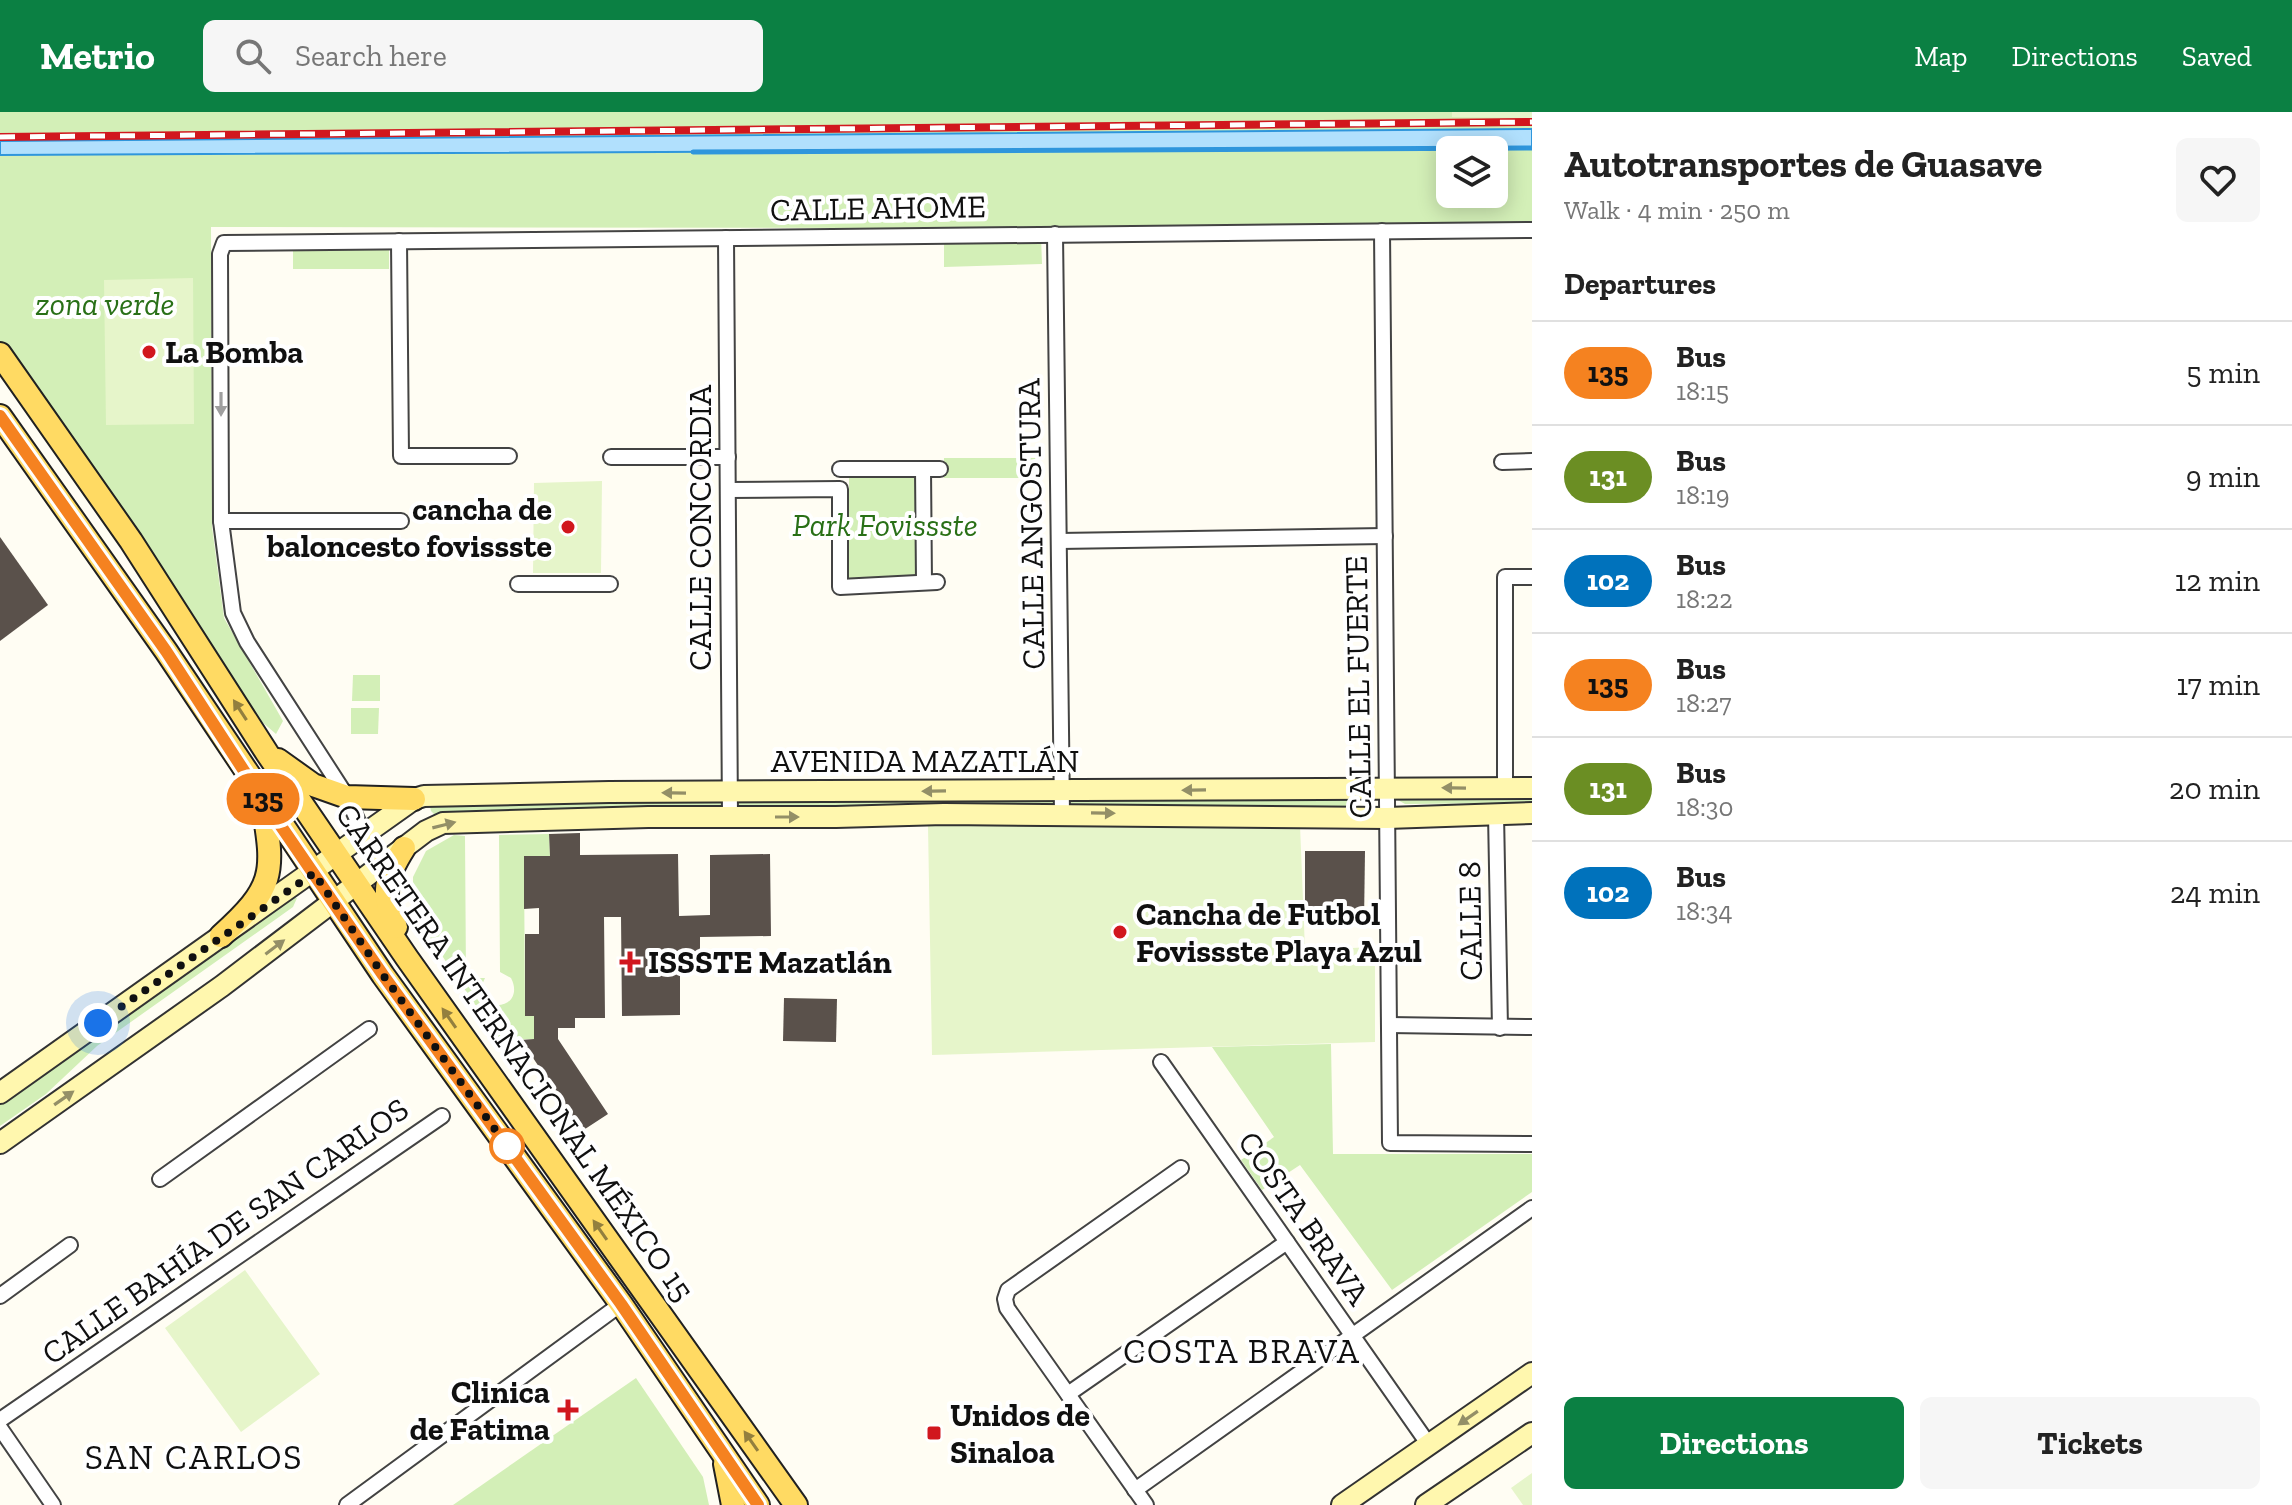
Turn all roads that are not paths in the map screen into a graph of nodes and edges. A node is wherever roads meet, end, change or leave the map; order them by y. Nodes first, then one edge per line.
1 (1532, 230) edge
2 (1382, 231) junction
3 (1055, 234) junction
4 (726, 238) junction
5 (399, 241) junction
6 (0, 354) edge
7 (0, 416) edge
8 (509, 456) dead end
9 (611, 457) dead end
10 (728, 457) junction
11 (1532, 461) edge
12 (1502, 462) dead end
13 (840, 469) dead end
14 (923, 469) junction
15 (940, 469) dead end
16 (728, 490) junction
17 (221, 521) junction
18 (401, 521) dead end
19 (1385, 536) junction
20 (1059, 541) junction
21 (1532, 577) edge
22 (518, 584) dead end
23 (610, 584) dead end
24 (267, 753) junction
25 (1387, 787) junction
26 (1532, 788) edge
27 (1505, 789) junction
28 (1062, 791) junction
29 (730, 792) junction
30 (261, 797) junction
31 (347, 797) junction
32 (414, 799) junction
33 (1062, 813) junction
34 (1532, 813) edge
35 (1496, 814) junction
36 (730, 817) junction
37 (1387, 818) junction
38 (364, 835) junction
39 (404, 848) junction
40 (337, 856) junction
41 (314, 873) junction
42 (357, 884) junction
43 (335, 902) junction
44 (221, 936) junction
45 (407, 958) junction
46 (1389, 1025) junction
47 (1532, 1027) edge
48 (1500, 1028) junction
49 (369, 1029) dead end
50 (1161, 1062) dead end
51 (0, 1093) edge
52 (442, 1116) dead end
53 (0, 1143) edge
54 (1532, 1144) edge
55 (1181, 1168) dead end
56 (160, 1179) dead end
57 (1532, 1208) edge
58 (1287, 1242) junction
59 (70, 1245) dead end
60 (0, 1296) edge
61 (621, 1304) junction
62 (1352, 1336) junction
63 (1532, 1373) edge
64 (1068, 1394) junction
65 (0, 1420) edge
66 (0, 1428) edge
67 (1532, 1433) edge
68 (1429, 1445) junction
69 (723, 1455) junction
70 (1135, 1490) junction
71 (53, 1505) edge
72 (347, 1505) edge
73 (733, 1505) edge
74 (758, 1505) edge
75 (796, 1505) edge
76 (1146, 1505) edge
77 (1342, 1505) edge
78 (1426, 1505) edge

1 - 2 street, CALLE AHOME
2 - 3 street, CALLE AHOME
2 - 19 street, CALLE EL FUERTE
3 - 4 street, CALLE AHOME
3 - 20 street, CALLE ANGOSTURA
4 - 5 street, CALLE AHOME
4 - 10 street, CALLE CONCORDIA
5 - 8 street
5 -> 17 street, CALLE AHOME
24 -> 6 main road, CARRETERA INTERNACIONAL MÉXICO 15
7 - 30 main road, CARRETERA INTERNACIONAL MÉXICO 15
9 - 10 street
10 - 16 street, CALLE CONCORDIA
11 - 12 street
13 - 14 street
14 - 15 street
14 - 16 street
16 - 29 street, CALLE CONCORDIA
17 - 18 street
17 - 31 street
19 - 20 street
19 - 25 street, CALLE EL FUERTE
20 - 28 street, CALLE ANGOSTURA
21 - 27 street
22 - 23 street
24 - 31 main road
24 - 40 main road, CARRETERA INTERNACIONAL MÉXICO 15
27 -> 25 street, AVENIDA MAZATLÁN
25 -> 28 street, AVENIDA MAZATLÁN
25 - 37 street, CALLE EL FUERTE
26 - 27 street, AVENIDA MAZATLÁN
28 -> 29 street, AVENIDA MAZATLÁN
28 - 33 street, CALLE ANGOSTURA
29 -> 32 street, AVENIDA MAZATLÁN
29 - 36 street, CALLE CONCORDIA
30 - 41 main road, CARRETERA INTERNACIONAL MÉXICO 15
30 - 44 main road
31 - 32 main road
31 - 38 street
32 - 38 street
36 -> 33 street, AVENIDA MAZATLÁN
33 -> 37 street, AVENIDA MAZATLÁN
34 - 35 street, AVENIDA MAZATLÁN
35 - 37 street, AVENIDA MAZATLÁN
35 - 48 street, CALLE 8
39 -> 36 street, AVENIDA MAZATLÁN
37 - 46 street, CALLE EL FUERTE
38 - 40 street
39 - 42 street, AVENIDA MAZATLÁN
39 - 45 main road
40 - 41 street
40 - 42 main road, CARRETERA INTERNACIONAL MÉXICO 15
41 - 43 main road, CARRETERA INTERNACIONAL MÉXICO 15
41 - 44 street
42 - 43 street, AVENIDA MAZATLÁN
42 - 45 main road, CARRETERA INTERNACIONAL MÉXICO 15
53 -> 43 street, AVENIDA MAZATLÁN
43 - 61 main road, CARRETERA INTERNACIONAL MÉXICO 15
44 - 51 street
75 -> 45 main road, CARRETERA INTERNACIONAL MÉXICO 15
46 - 48 street
46 - 54 street, CALLE EL FUERTE
47 - 48 street
49 - 56 street
50 - 58 street, COSTA BRAVA
52 - 65 street, CALLE BAHÍA DE SAN CARLOS
55 - 64 street
57 - 62 street
58 - 62 street, COSTA BRAVA
58 - 64 street
59 - 60 street
61 - 69 main road, CARRETERA INTERNACIONAL MÉXICO 15
61 - 72 street
62 - 68 street, COSTA BRAVA
62 - 70 street
63 -> 68 street
64 - 70 street
66 - 71 street
67 - 78 street
68 - 77 street
69 - 73 main road
69 - 74 main road, CARRETERA INTERNACIONAL MÉXICO 15
70 - 76 street

